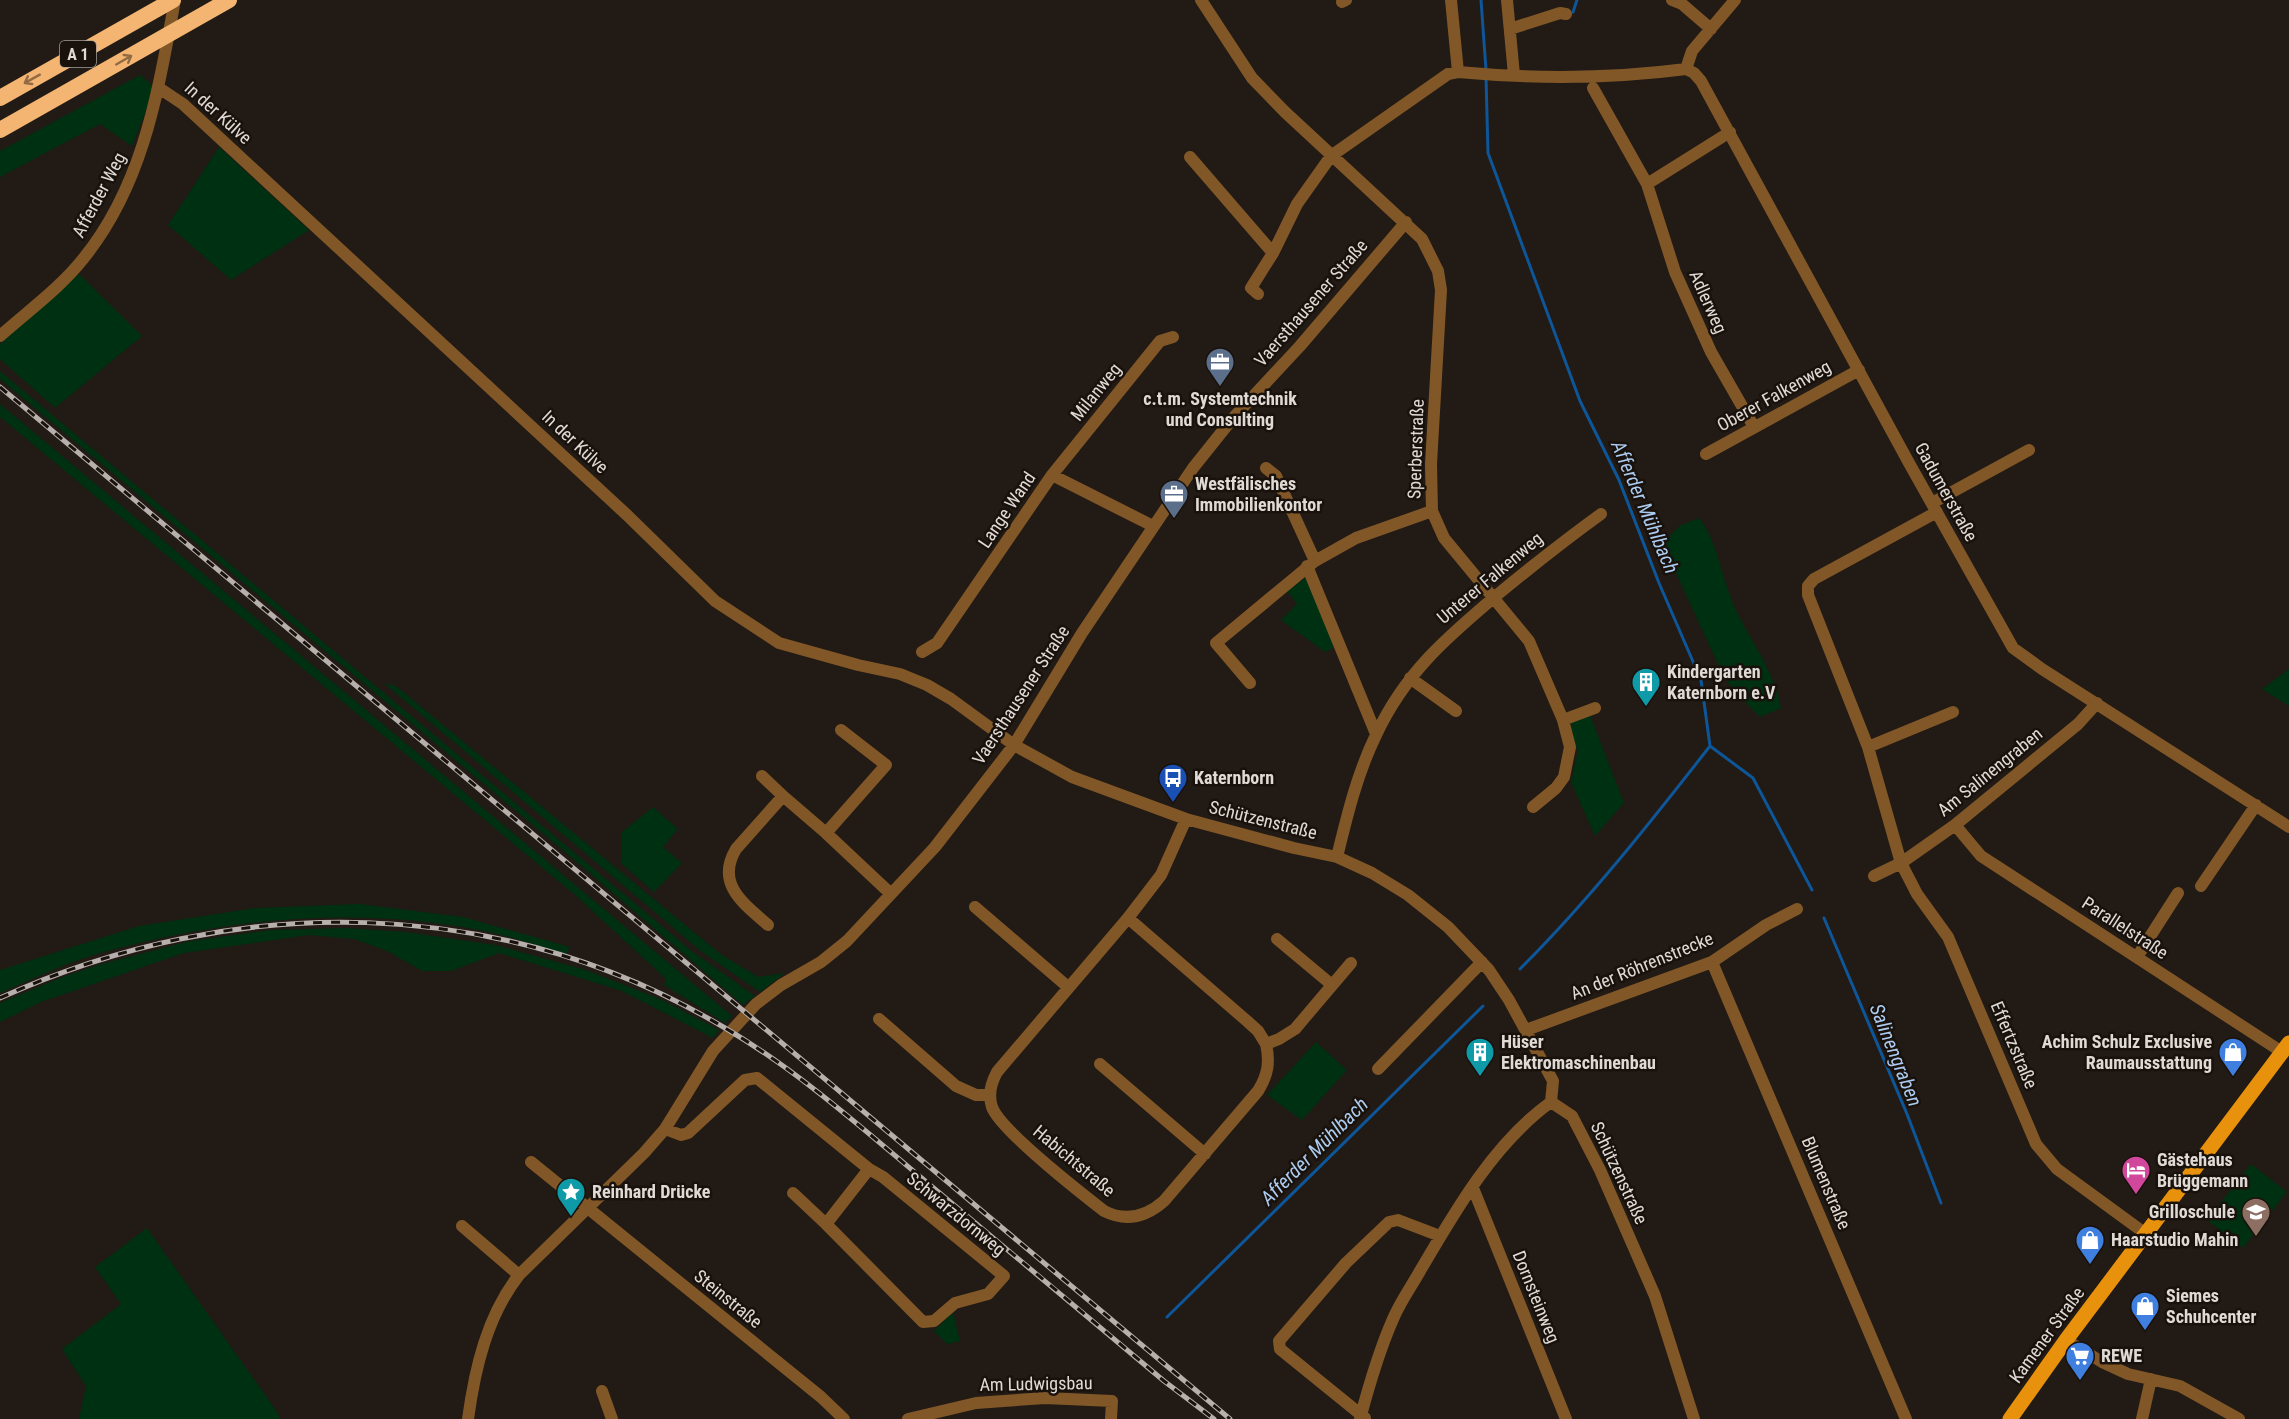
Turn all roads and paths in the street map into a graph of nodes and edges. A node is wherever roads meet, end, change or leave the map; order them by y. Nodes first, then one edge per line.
1 (174, 0) edge
2 (229, 0) edge
3 (1202, 0) edge
4 (1451, 0) edge
5 (1507, 0) edge
6 (1672, 0) edge
7 (1734, 0) edge
8 (1566, 14) dead end
9 (1510, 29) junction
10 (1711, 29) junction
11 (1686, 69) junction
12 (1458, 72) junction
13 (1514, 75) junction
14 (159, 88) junction
15 (1593, 88) dead end
16 (0, 98) edge
17 (0, 130) edge
18 (1730, 132) junction
19 (1331, 156) junction
20 (1190, 157) dead end
21 (1647, 184) junction
22 (1406, 222) junction
23 (1273, 253) junction
24 (1258, 294) dead end
25 (0, 336) edge
26 (1173, 337) dead end
27 (1859, 370) junction
28 (1754, 427) junction
29 (2029, 450) dead end
30 (1706, 454) dead end
31 (1266, 468) dead end
32 (1052, 475) junction
33 (1935, 507) junction
34 (1432, 511) junction
35 (1601, 514) dead end
36 (1153, 526) junction
37 (1311, 563) junction
38 (1494, 598) junction
39 (922, 652) dead end
40 (1410, 678) junction
41 (1250, 683) dead end
42 (2097, 703) junction
43 (1594, 708) dead end
44 (1456, 711) dead end
45 (1953, 712) dead end
46 (1563, 720) junction
47 (841, 730) dead end
48 (1376, 734) junction
49 (1014, 745) junction
50 (1868, 747) junction
51 (762, 776) dead end
52 (783, 796) junction
53 (2256, 805) junction
54 (1533, 807) dead end
55 (1186, 819) junction
56 (1955, 825) junction
57 (2289, 827) edge
58 (826, 833) junction
59 (1336, 857) junction
60 (1901, 863) junction
61 (1874, 876) dead end
62 (2201, 886) dead end
63 (2178, 893) dead end
64 (891, 894) junction
65 (975, 907) dead end
66 (1797, 909) dead end
67 (1128, 918) junction
68 (768, 925) dead end
69 (1277, 939) dead end
70 (2137, 957) junction
71 (1482, 962) junction
72 (1712, 962) junction
73 (1351, 963) dead end
74 (1332, 985) junction
75 (1068, 987) junction
76 (879, 1019) dead end
77 (1526, 1030) junction
78 (1266, 1044) junction
79 (2286, 1048) edge
80 (1100, 1064) dead end
81 (1378, 1069) dead end
82 (990, 1095) junction
83 (1551, 1101) junction
84 (665, 1129) junction
85 (1205, 1154) junction
86 (531, 1162) dead end
87 (869, 1169) junction
88 (1473, 1188) junction
89 (793, 1193) dead end
90 (587, 1209) junction
91 (826, 1224) junction
92 (462, 1226) dead end
93 (2146, 1234) junction
94 (1440, 1236) junction
95 (519, 1275) junction
96 (2066, 1340) junction
97 (2151, 1379) junction
98 (602, 1390) dead end
99 (1362, 1418) edge
100 (468, 1419) edge
101 (612, 1419) edge
102 (844, 1419) edge
103 (908, 1419) edge
104 (1111, 1419) edge
105 (1566, 1419) edge
106 (1694, 1419) edge
107 (1906, 1419) edge
108 (2010, 1419) edge
109 (2142, 1419) edge
110 (2239, 1419) edge

1 - 14 street, Afferder Weg
1 -> 16 highway, A 1
17 -> 2 highway, A 1
3 - 19 street, Sperberstraße
4 - 12 street
5 - 9 street
6 - 10 street
7 - 10 street
8 - 9 street
9 - 13 street
10 - 11 street
11 - 13 street
11 - 18 street, Gadumerstraße
12 - 13 street
12 - 19 street
14 - 25 street, Afferder Weg
14 - 49 street, In der Külve
15 - 21 street, Adlerweg
18 - 21 street
18 - 27 street, Gadumerstraße
19 - 22 street, Sperberstraße
19 - 23 street
20 - 23 street
21 - 28 street, Adlerweg
22 - 34 street, Sperberstraße
22 - 36 street, Vaersthausener Straße
23 - 24 street
26 - 32 street, Milanweg
27 - 28 street, Oberer Falkenweg
27 - 33 street, Gadumerstraße
28 - 30 street, Oberer Falkenweg
29 - 33 street
31 - 37 street
32 - 36 street, Lange Wand
32 - 39 street, Lange Wand
33 - 42 street, Gadumerstraße
33 - 50 street, Effertzstraße
34 - 37 street
34 - 38 street, Sperberstraße
35 - 38 street, Unterer Falkenweg
36 - 49 street, Vaersthausener Straße
37 - 41 street
37 - 48 street
38 - 40 street, Unterer Falkenweg
38 - 46 street, Sperberstraße
40 - 44 street
40 - 48 street, Unterer Falkenweg
42 - 53 street, Gadumerstraße
42 - 56 street, Am Salinengraben
43 - 46 street
45 - 50 street
46 - 54 street, Sperberstraße
47 - 58 street
48 - 59 street, Unterer Falkenweg
49 - 55 street, Schützenstraße
49 - 64 street, Vaersthausener Straße
50 - 60 street, Effertzstraße
51 - 52 street
52 - 58 street
52 - 68 street
53 - 57 street, Gadumerstraße
53 - 62 street
55 - 59 street, Schützenstraße
55 - 67 street
56 - 60 street, Am Salinengraben
56 - 70 street, Parallelstraße
58 - 64 street
59 - 71 street, Schützenstraße
60 - 61 street
60 - 93 street, Effertzstraße
63 - 70 street
64 - 84 street, Vaersthausener Straße
65 - 75 street
66 - 72 street, An der Röhrenstrecke
67 - 75 street
67 - 78 street
69 - 74 street
70 - 79 street, Parallelstraße
71 - 77 street, Schützenstraße
71 - 81 street
72 - 77 street, An der Röhrenstrecke
72 - 107 street, Blumenstraße
73 - 74 street
74 - 78 street
75 - 82 street
76 - 82 street
77 - 83 street, Schützenstraße
78 - 85 street, Habichtstraße
79 - 93 main road, Kamener Straße
80 - 85 street
82 - 85 street, Habichtstraße
83 - 88 street
83 - 106 street, Schützenstraße
84 - 87 street, Schwarzdornweg
84 - 90 street, Vaersthausener Straße
86 - 90 street
87 - 91 street
87 - 91 street, Schwarzdornweg
88 - 94 street
88 - 105 street, Dornsteinweg
89 - 91 street, Schwarzdornweg
90 - 95 street, Vaersthausener Straße
90 - 102 street, Steinstraße
92 - 95 street
93 - 96 main road, Kamener Straße
94 - 99 street
94 - 99 street
95 - 100 street, Vaersthausener Straße
96 - 97 street
96 - 108 main road, Kamener Straße
97 - 109 street
97 - 110 street
98 - 101 street
103 - 104 street, Am Ludwigsbau

